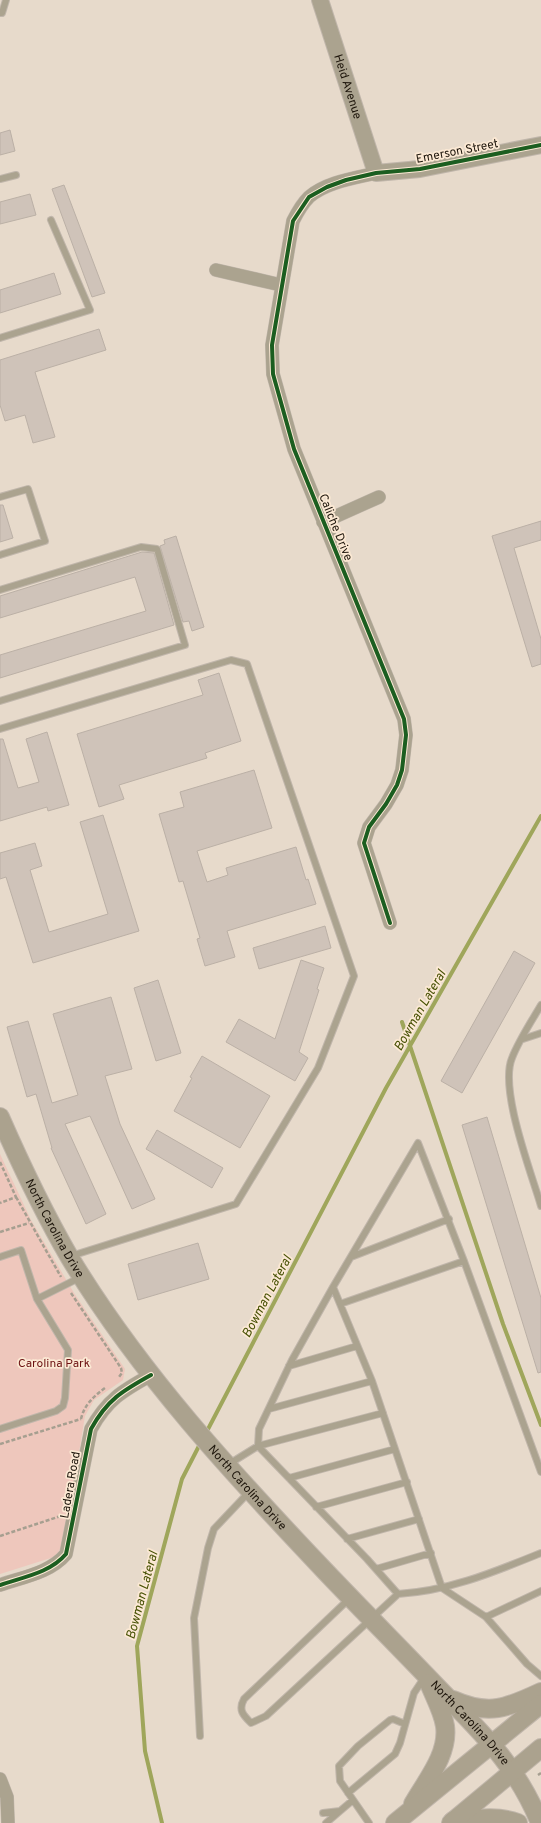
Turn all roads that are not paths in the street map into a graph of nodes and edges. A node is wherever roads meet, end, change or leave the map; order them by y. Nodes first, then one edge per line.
1 (6, 0) edge
2 (320, 0) edge
3 (0, 14) edge
4 (541, 145) edge
5 (376, 173) junction
6 (16, 175) dead end
7 (0, 180) edge
8 (51, 220) dead end
9 (216, 270) dead end
10 (281, 285) junction
11 (0, 338) edge
12 (0, 497) edge
13 (379, 497) dead end
14 (323, 522) junction
15 (0, 556) edge
16 (0, 590) edge
17 (0, 701) edge
18 (0, 729) edge
19 (390, 923) dead end
20 (541, 1005) edge
21 (541, 1033) edge
22 (522, 1038) junction
23 (0, 1117) edge
24 (541, 1206) edge
25 (449, 1220) junction
26 (69, 1256) junction
27 (0, 1257) edge
28 (351, 1257) junction
29 (464, 1261) junction
30 (82, 1276) junction
31 (333, 1287) junction
32 (37, 1299) junction
33 (340, 1304) junction
34 (357, 1346) junction
35 (289, 1366) junction
36 (151, 1375) junction
37 (372, 1381) junction
38 (269, 1409) junction
39 (383, 1413) junction
40 (0, 1429) edge
41 (258, 1446) junction
42 (395, 1449) junction
43 (222, 1459) junction
44 (541, 1472) edge
45 (289, 1478) junction
46 (407, 1482) junction
47 (251, 1490) junction
48 (316, 1507) junction
49 (419, 1519) junction
50 (347, 1539) junction
51 (431, 1553) junction
52 (541, 1553) edge
53 (376, 1569) junction
54 (0, 1585) edge
55 (442, 1588) junction
56 (541, 1591) edge
57 (398, 1594) junction
58 (350, 1597) junction
59 (486, 1617) junction
60 (371, 1619) junction
61 (426, 1675) junction
62 (541, 1676) edge
63 (541, 1692) edge
64 (449, 1699) junction
65 (541, 1704) edge
66 (405, 1724) junction
67 (200, 1736) dead end
68 (493, 1744) junction
69 (541, 1748) edge
70 (514, 1772) junction
71 (0, 1779) edge
72 (348, 1793) junction
73 (353, 1800) junction
74 (340, 1811) junction
75 (323, 1813) dead end
76 (401, 1818) edge
77 (452, 1822) edge
78 (8, 1823) edge
79 (326, 1823) edge
80 (369, 1823) edge
81 (518, 1823) edge
82 (540, 1823) edge

1 - 3 lane
2 - 5 street, Heid Avenue
4 - 5 street, Emerson Street
5 - 10 street, Caliche Drive
6 - 7 lane
8 - 11 lane
9 - 10 street
10 - 14 street, Caliche Drive
12 - 15 lane
13 - 14 street
14 - 19 street, Caliche Drive
16 - 17 lane
18 - 26 lane
20 - 22 lane
21 - 22 lane
22 - 24 lane
23 - 26 main road, North Carolina Drive
25 - 28 lane
25 - 28 lane
25 - 29 lane
26 - 30 main road, North Carolina Drive
27 - 32 lane
28 - 31 lane
29 - 33 lane
29 - 44 lane
30 - 32 lane
30 - 36 main road, North Carolina Drive
31 - 33 lane
31 - 35 lane
32 - 40 lane
33 - 34 lane
34 - 35 lane
34 - 37 lane
35 - 38 lane
36 - 43 main road, North Carolina Drive
36 - 54 street, Ladera Road
37 - 38 lane
37 - 39 lane
38 - 41 lane
39 - 41 lane
39 - 42 lane
41 - 43 lane
41 - 45 lane
42 - 45 lane
42 - 46 lane
43 - 47 main road, North Carolina Drive
45 - 48 lane
46 - 48 lane
46 - 49 lane
47 - 58 main road, North Carolina Drive
47 - 67 lane
48 - 50 lane
49 - 50 lane
49 - 51 lane
50 - 53 lane
51 - 53 lane
51 - 55 lane
52 - 55 lane
53 - 57 lane
55 - 57 lane
55 - 59 lane
56 - 59 lane
57 - 60 lane
58 - 60 main road, North Carolina Drive
58 - 60 lane
59 - 62 lane
60 - 61 main road, North Carolina Drive
61 - 64 main road, North Carolina Drive
61 - 66 lane
61 - 76 main road
63 - 64 main road
64 - 68 main road, North Carolina Drive
65 - 68 main road
66 - 72 lane
66 - 72 lane
68 - 70 main road, North Carolina Drive
68 - 76 main road
69 - 70 main road
70 - 77 main road
70 - 82 main road, North Carolina Drive
71 - 78 street
72 - 73 lane
73 - 74 lane
73 - 80 lane
74 - 75 lane
74 - 79 lane
77 - 81 main road

